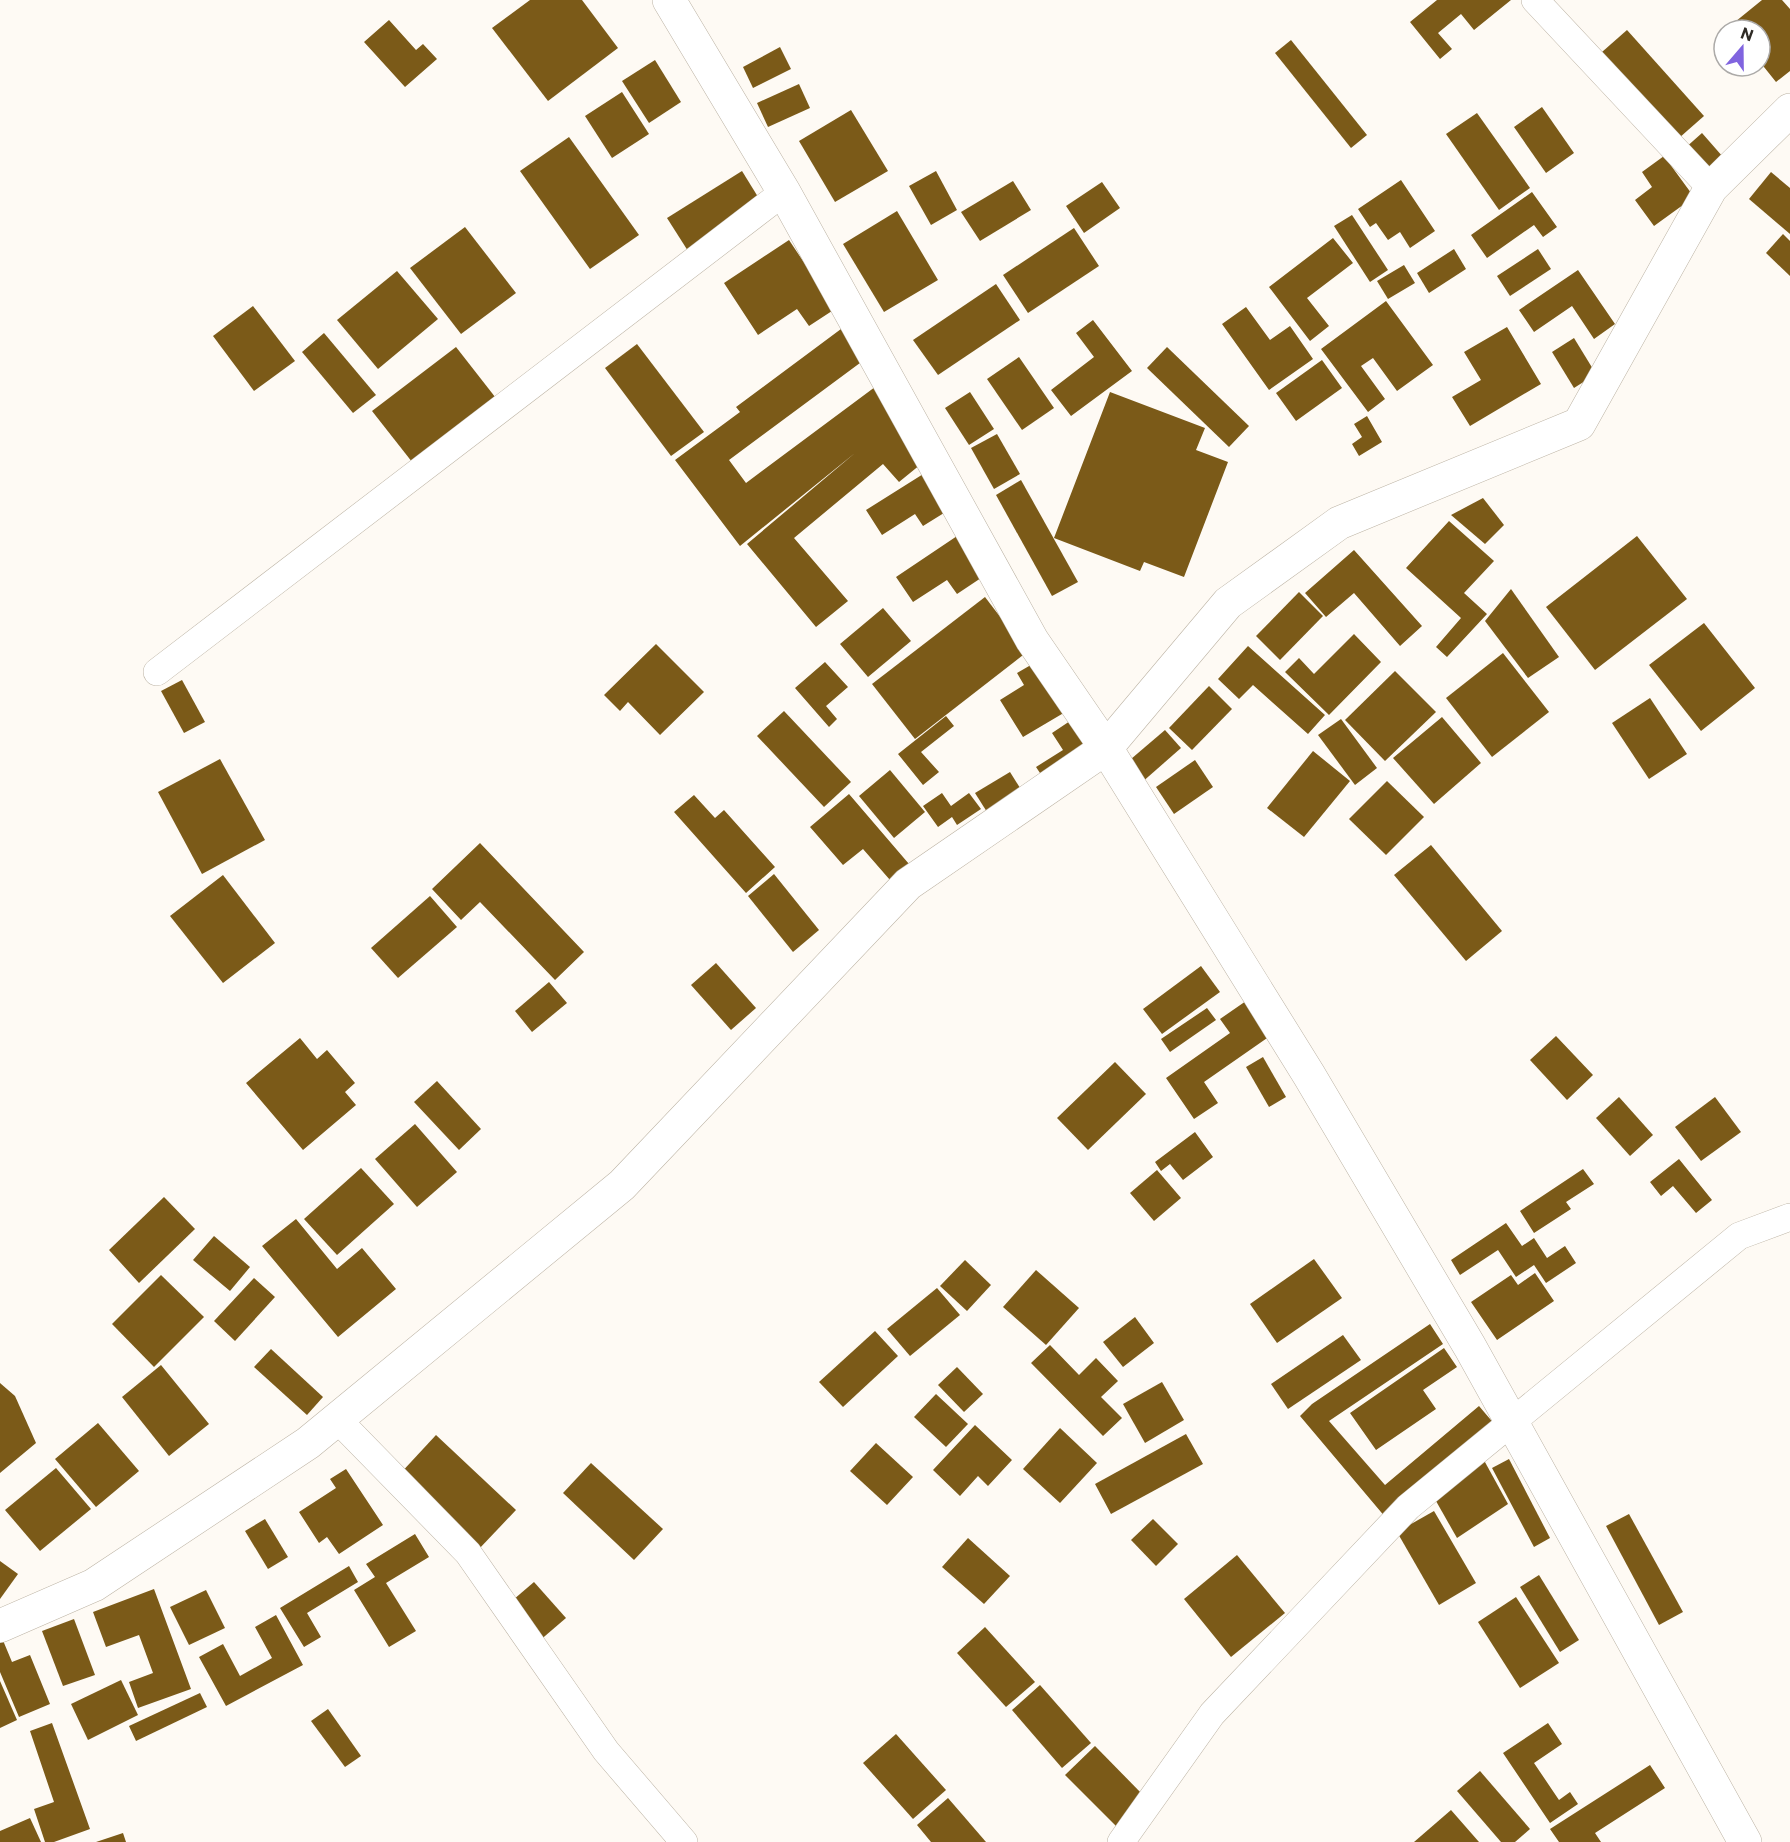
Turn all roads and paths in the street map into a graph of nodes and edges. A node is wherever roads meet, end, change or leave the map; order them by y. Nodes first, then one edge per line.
1 (669, 0) edge
2 (1535, 0) edge
3 (1790, 110) edge
4 (1711, 188) junction
5 (783, 192) junction
6 (158, 672) dead end
7 (1106, 748) junction
8 (1790, 1217) edge
9 (338, 1419) junction
10 (1513, 1423) junction
11 (0, 1626) edge
12 (684, 1842) edge
13 (1121, 1842) edge
14 (1745, 1842) edge

1 - 5 street
2 - 4 street
3 - 4 street
4 - 7 street
5 - 6 street
5 - 7 street
7 - 9 street
7 - 10 street
8 - 10 street
9 - 11 street
9 - 12 street
10 - 13 street
10 - 14 street

